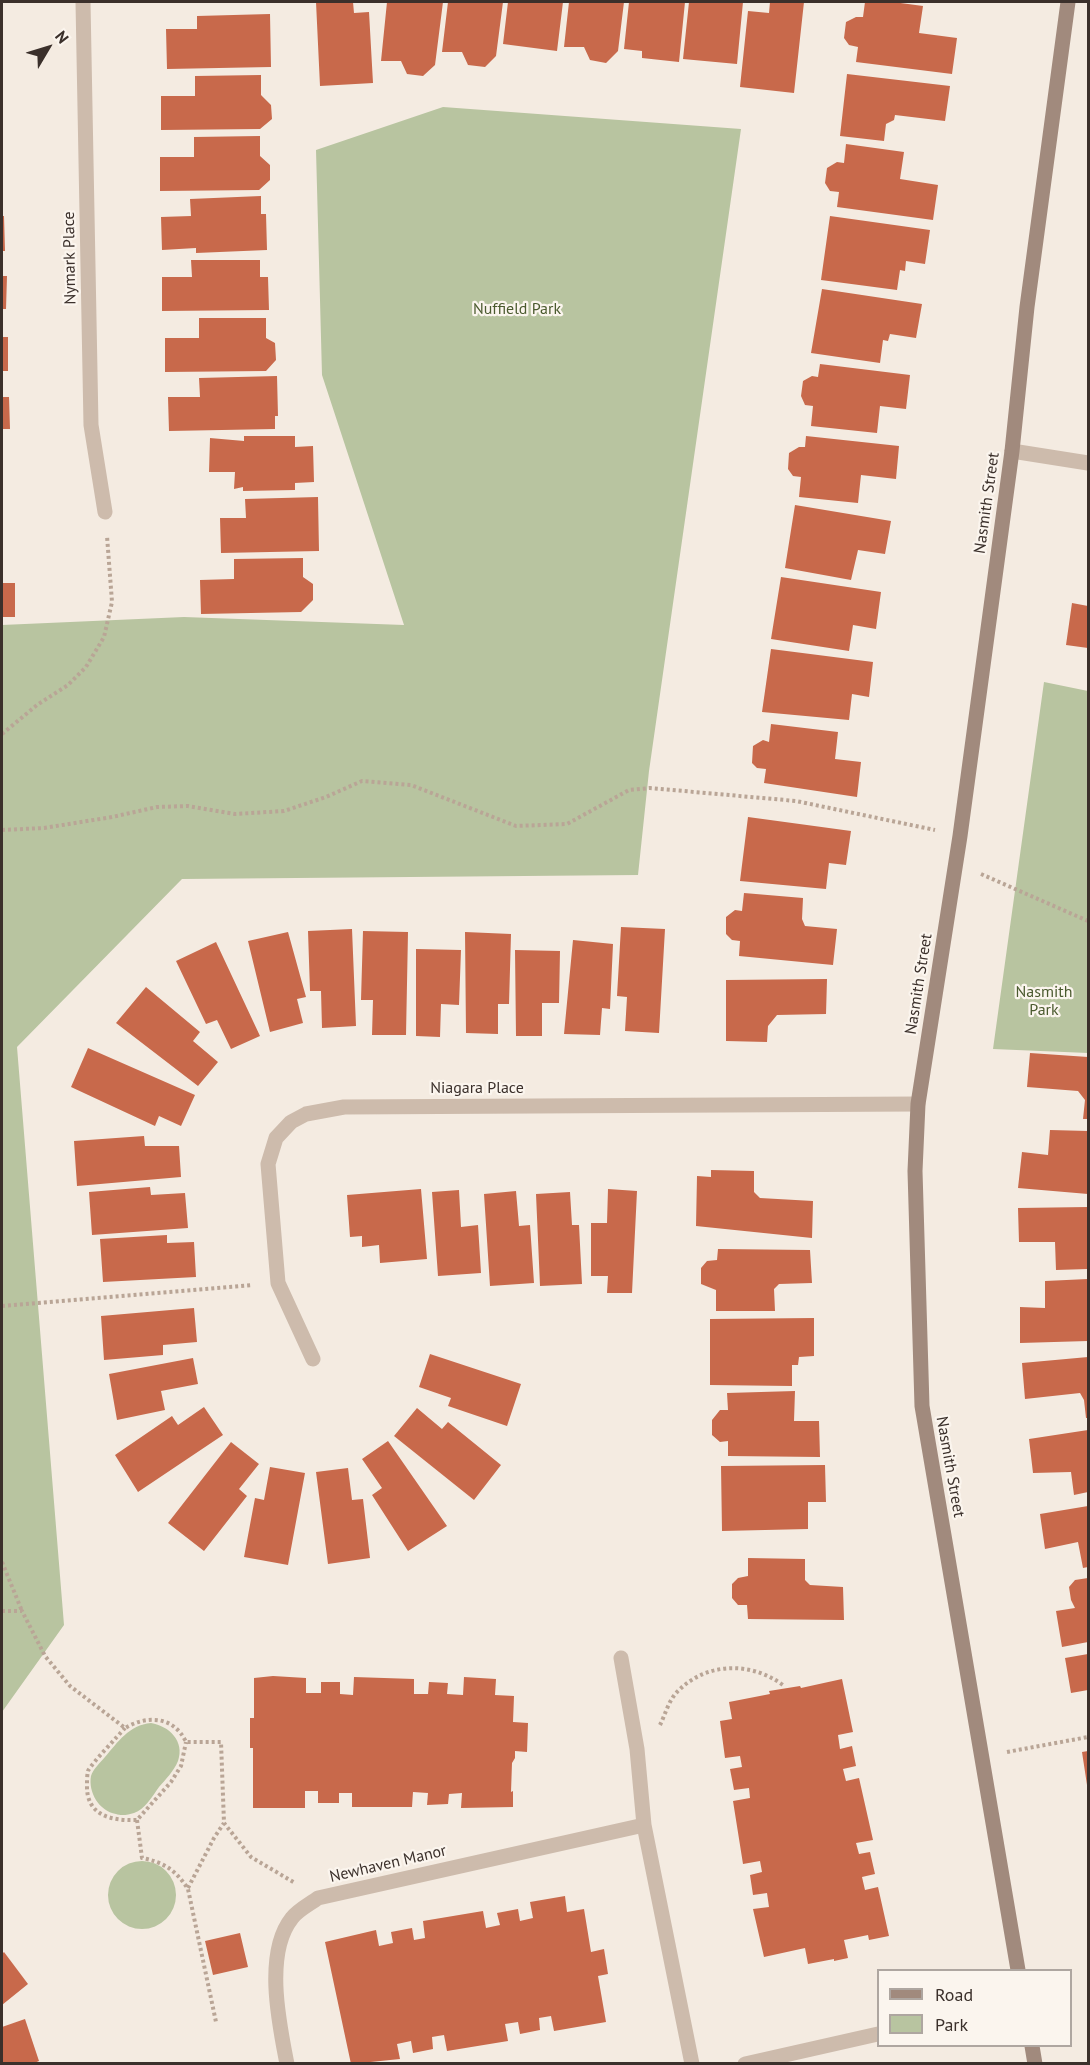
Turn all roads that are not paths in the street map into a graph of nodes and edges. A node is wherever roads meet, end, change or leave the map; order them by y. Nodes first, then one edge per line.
1 (83, 2) edge
2 (1068, 2) edge
3 (1012, 451) junction
4 (1089, 463) edge
5 (105, 512) road end
6 (918, 1104) junction
7 (313, 1359) dead end
8 (621, 1658) dead end
9 (644, 1826) junction
10 (1018, 1969) edge
11 (877, 2034) edge
12 (1032, 2047) edge
13 (287, 2064) edge
14 (692, 2064) edge
15 (745, 2064) edge
16 (1035, 2064) edge

1 - 5 street, Nymark Place
2 - 3 street, Nasmith Street
3 - 4 street
3 - 6 street, Nasmith Street
6 - 7 street, Niagara Place
6 - 10 street, Nasmith Street
8 - 9 street
9 - 13 street, Newhaven Manor
9 - 14 street
11 - 15 street
12 - 16 street

